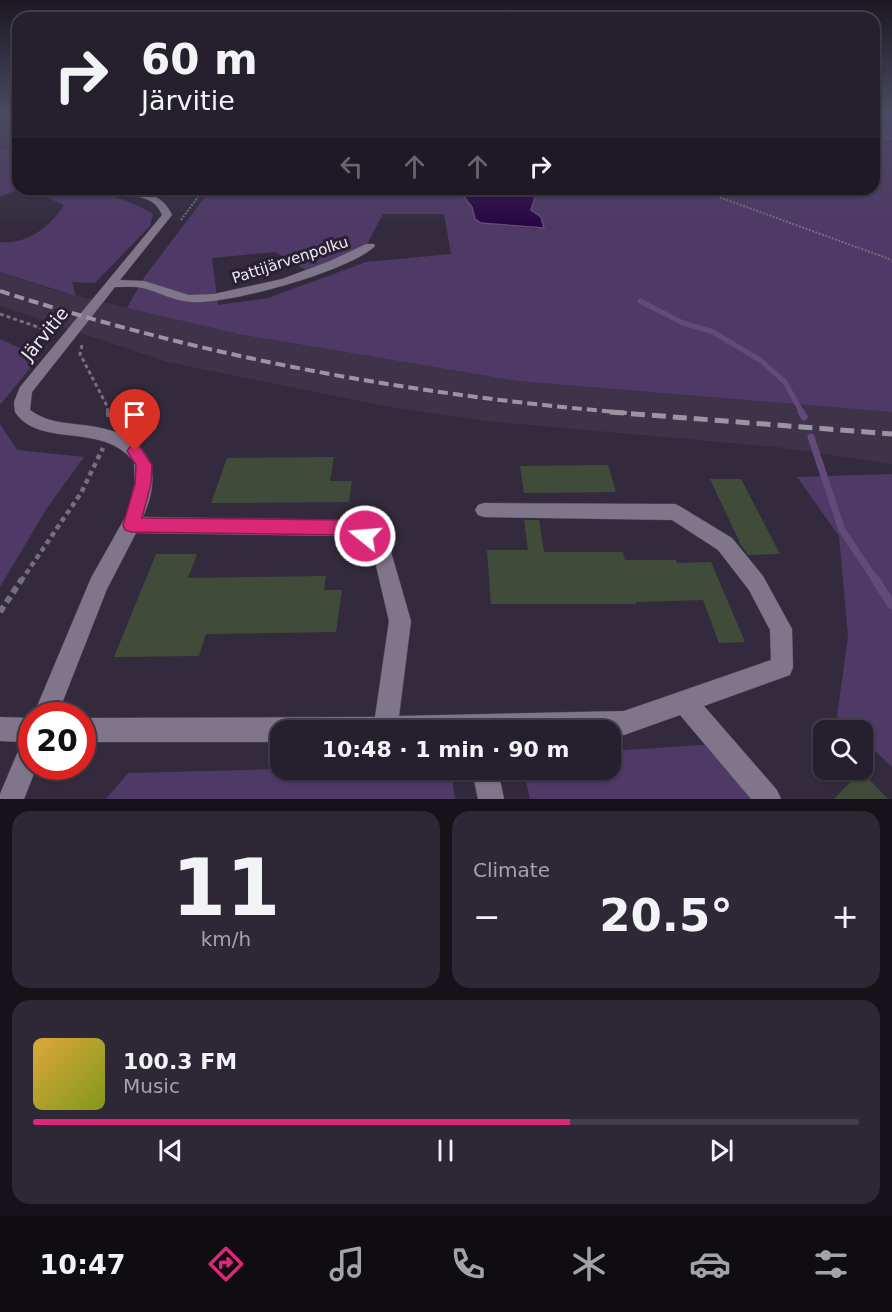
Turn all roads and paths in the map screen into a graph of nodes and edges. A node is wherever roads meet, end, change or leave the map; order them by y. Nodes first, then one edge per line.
1 (136, 195) edge
2 (714, 195) edge
3 (370, 246) dead end
4 (892, 260) edge
5 (112, 284) junction
6 (0, 314) edge
7 (74, 340) junction
8 (106, 435) junction
9 (484, 510) dead end
10 (131, 525) junction
11 (0, 612) edge
12 (51, 702) edge
13 (685, 702) junction
14 (386, 720) edge
15 (621, 723) edge
16 (0, 729) edge
17 (270, 729) edge
18 (18, 730) edge
19 (96, 730) edge
20 (19, 780) edge
21 (487, 780) edge
22 (11, 799) edge
23 (491, 799) edge
24 (768, 799) edge

1 - 5 street, Järvitie
2 - 4 path
3 - 5 street, Pattijärvenpolku
5 - 7 street, Järvitie
6 - 7 path
7 - 8 path
7 - 8 street, Järvitie
8 - 10 street, Järvitie
8 - 11 path
9 - 13 street
10 - 12 street, Järvitie
10 - 14 street
13 - 15 street
13 - 24 street
16 - 18 street
17 - 19 street
20 - 22 street
21 - 23 street

